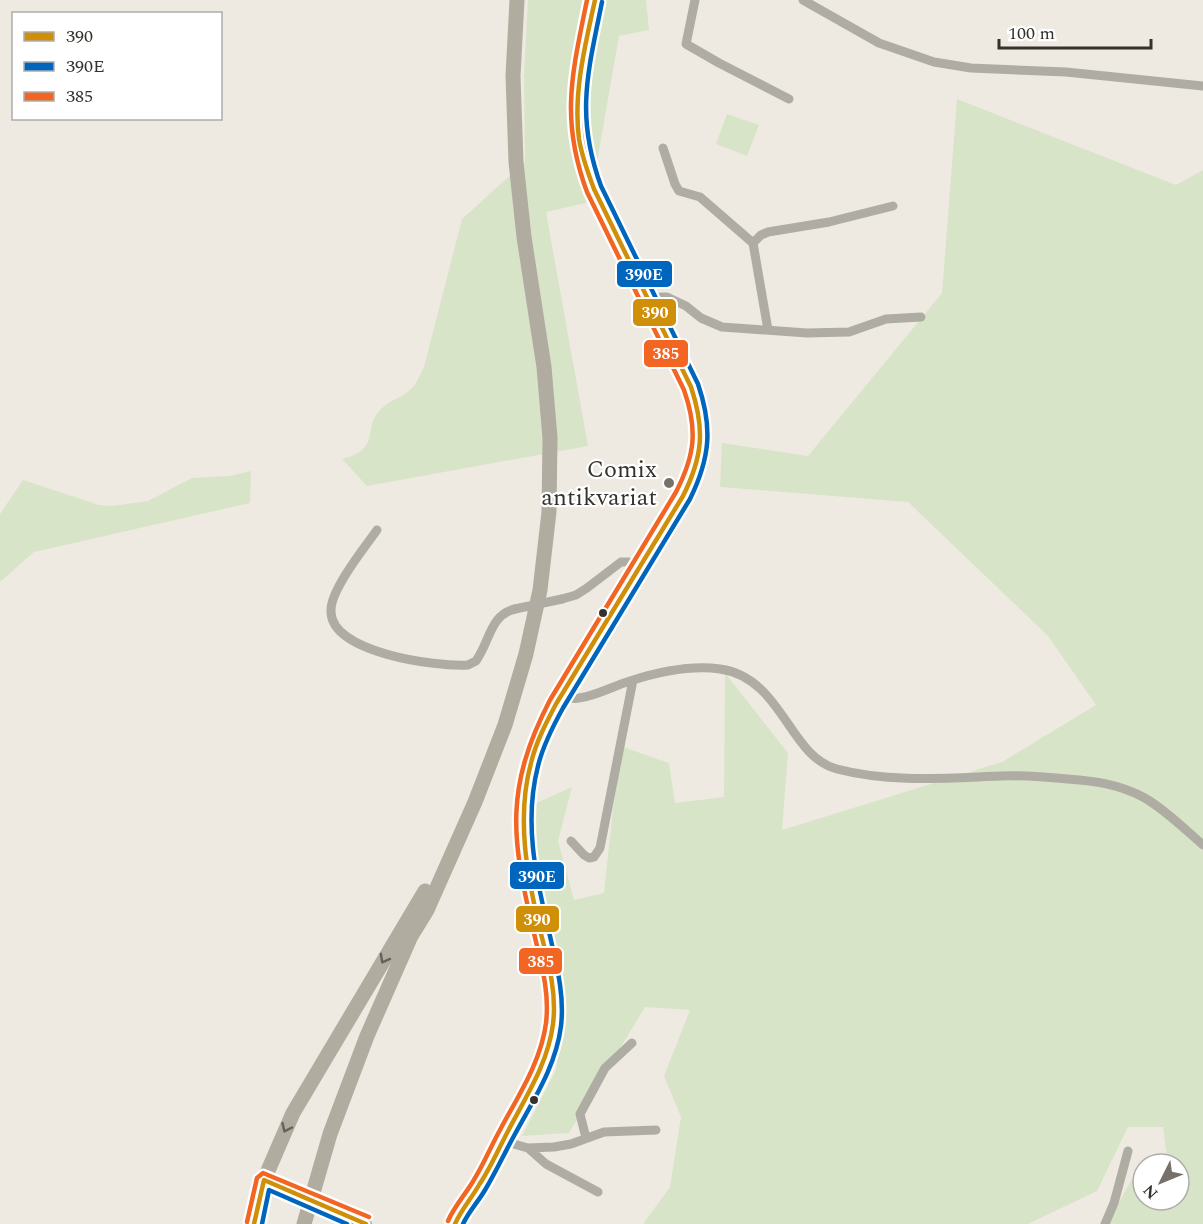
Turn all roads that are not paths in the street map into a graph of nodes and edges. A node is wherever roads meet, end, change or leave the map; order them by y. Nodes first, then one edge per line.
1 (508, 0) edge
2 (517, 0) edge
3 (596, 0) edge
4 (695, 0) edge
5 (802, 0) edge
6 (1203, 86) edge
7 (789, 99) dead end
8 (663, 148) dead end
9 (893, 206) dead end
10 (753, 243) junction
11 (649, 302) junction
12 (921, 317) dead end
13 (768, 330) junction
14 (377, 530) dead end
15 (639, 568) junction
16 (633, 680) junction
17 (562, 693) junction
18 (571, 841) dead end
19 (1203, 845) edge
20 (425, 891) junction
21 (411, 936) junction
22 (632, 1043) dead end
23 (656, 1130) dead end
24 (586, 1138) junction
25 (502, 1141) junction
26 (528, 1148) junction
27 (1128, 1150) dead end
28 (264, 1179) junction
29 (598, 1192) dead end
30 (453, 1222) edge
31 (255, 1224) edge
32 (304, 1224) edge
33 (366, 1224) edge
34 (1105, 1224) edge

1 - 20 highway
2 - 21 highway
3 - 11 main road
4 - 7 street
5 - 6 street
8 - 10 street
9 - 10 street
10 - 13 street
11 - 13 street
11 - 15 main road
12 - 13 street
14 - 15 street, bridge
15 - 17 main road
16 - 17 street
16 - 18 street
16 - 19 street
17 - 25 main road
20 - 21 highway
20 -> 28 highway
21 - 32 highway
22 - 24 street
23 - 24 street
24 - 26 street
25 - 26 street
25 - 30 main road
26 - 29 street
27 - 34 street
28 - 31 highway
28 - 33 main road, bridge

